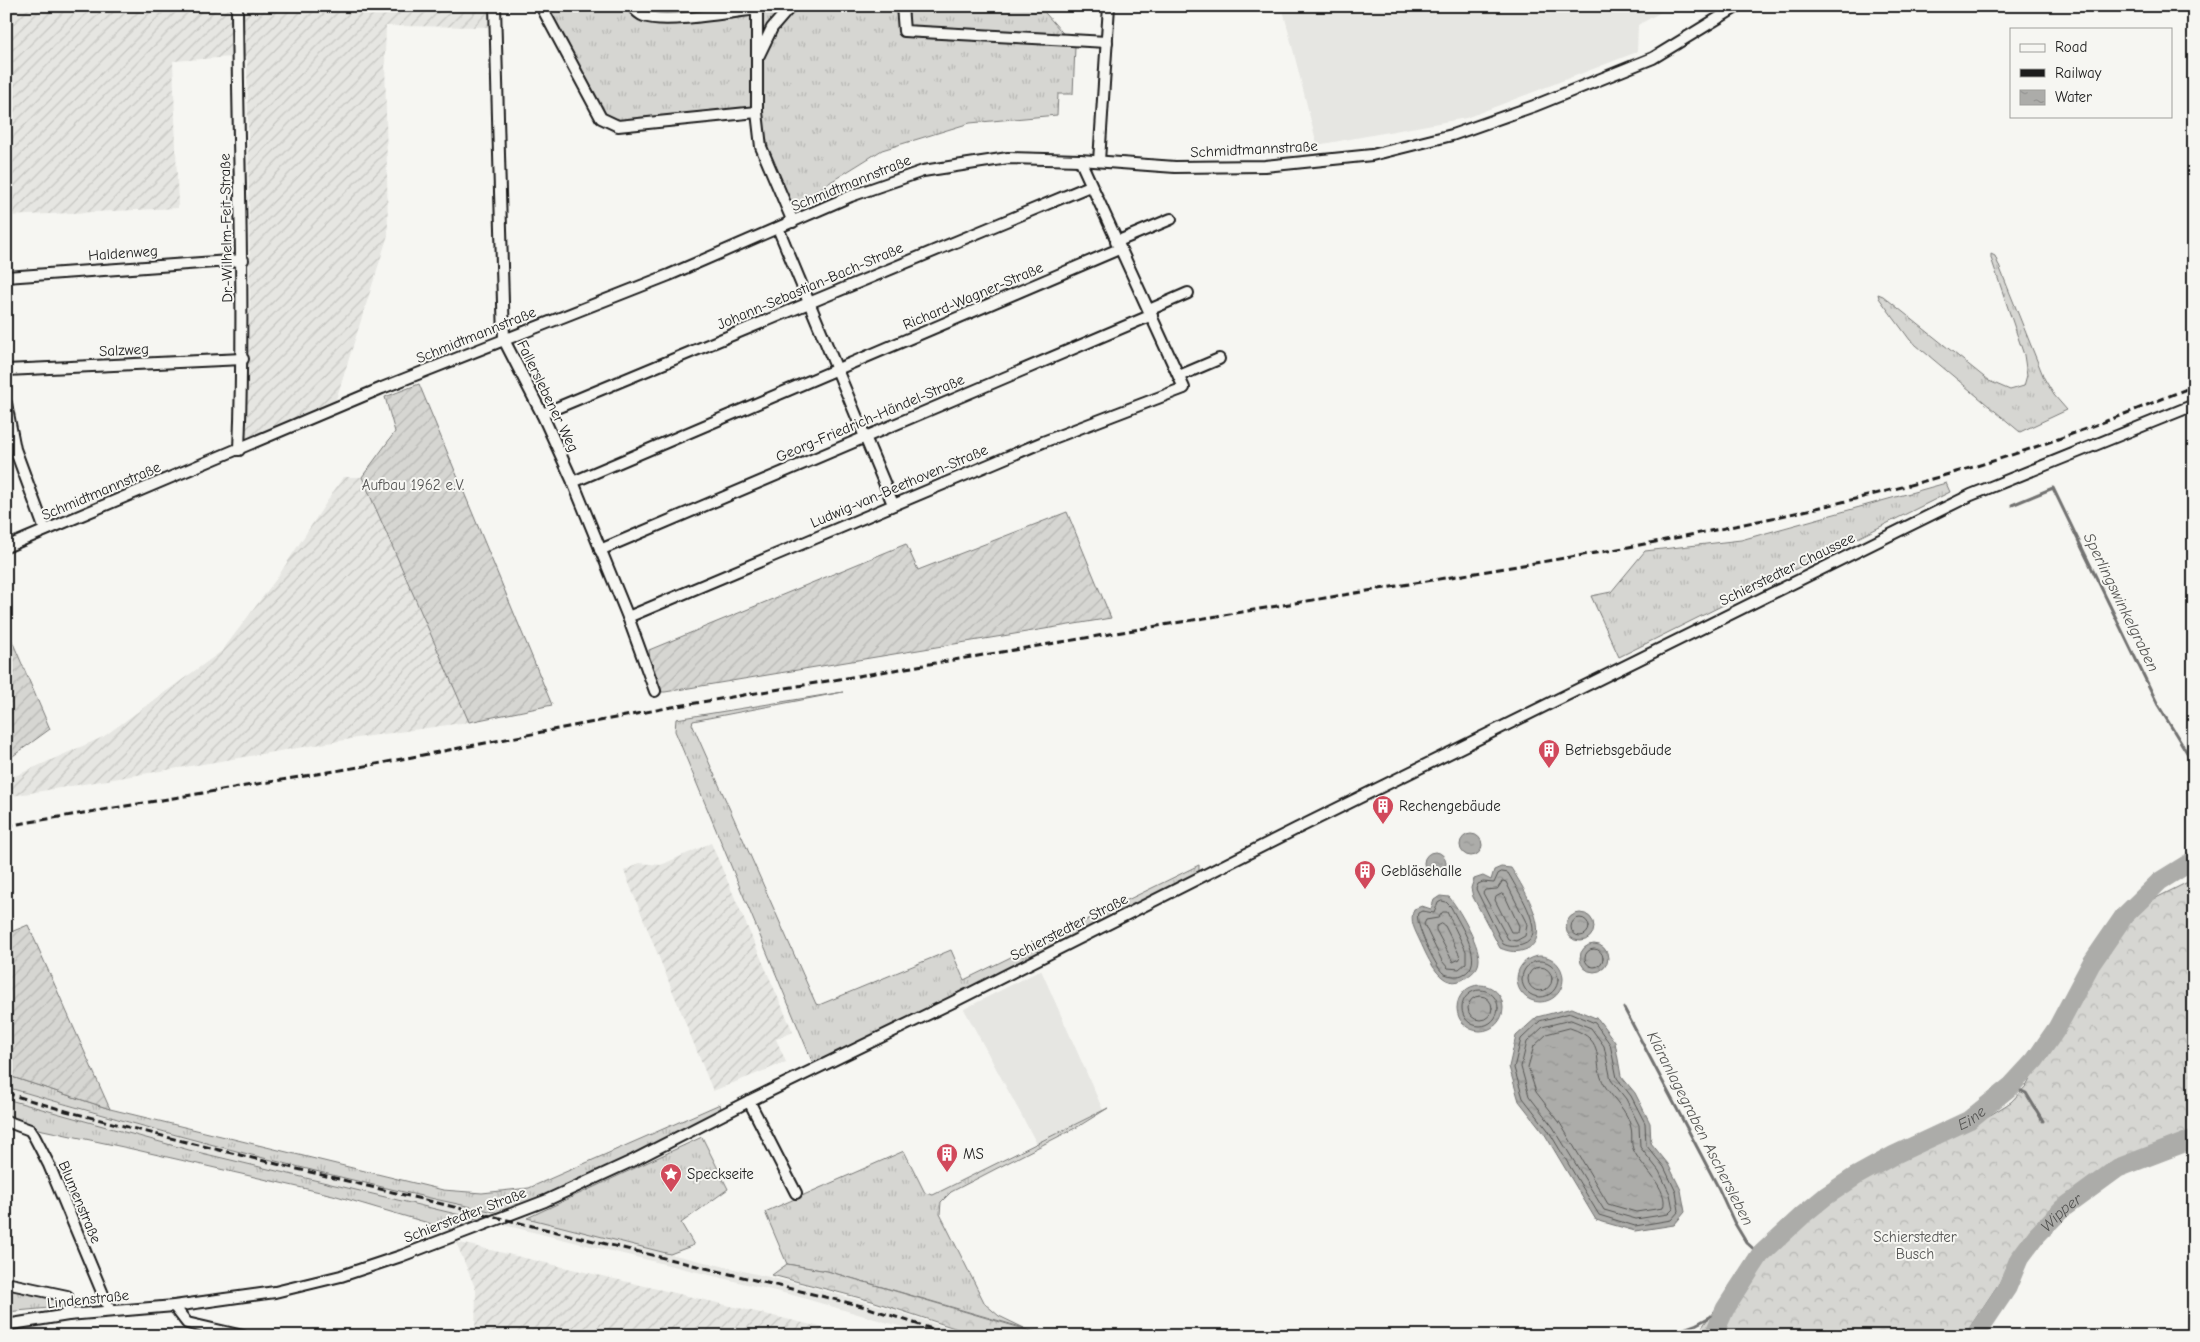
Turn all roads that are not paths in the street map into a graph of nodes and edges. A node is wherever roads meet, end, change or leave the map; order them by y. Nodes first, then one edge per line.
1 (237, 6) edge
2 (495, 6) edge
3 (541, 6) edge
4 (632, 6) edge
5 (791, 6) edge
6 (902, 6) edge
7 (1109, 6) edge
8 (1738, 6) edge
9 (757, 8) edge
10 (1107, 42) junction
11 (757, 58) junction
12 (758, 112) junction
13 (1080, 160) junction
14 (1099, 161) junction
15 (1090, 186) junction
16 (1171, 219) dead end
17 (793, 222) junction
18 (778, 228) junction
19 (1118, 245) junction
20 (243, 260) junction
21 (6, 277) edge
22 (1188, 294) dead end
23 (808, 302) junction
24 (1150, 312) junction
25 (504, 340) junction
26 (243, 359) junction
27 (1219, 359) dead end
28 (6, 370) edge
29 (838, 370) junction
30 (1179, 376) junction
31 (6, 403) edge
32 (2194, 405) edge
33 (542, 414) junction
34 (865, 436) junction
35 (239, 450) junction
36 (573, 482) junction
37 (893, 504) junction
38 (45, 530) junction
39 (6, 547) edge
40 (600, 550) junction
41 (628, 617) junction
42 (655, 691) dead end
43 (1401, 777) joint
44 (749, 1101) junction
45 (6, 1121) edge
46 (796, 1193) dead end
47 (6, 1283) edge
48 (174, 1306) junction
49 (110, 1311) junction
50 (68, 1315) junction
51 (6, 1325) edge
52 (244, 1336) edge

1 - 20 street, Dr.-Wilhelm-Feit-Straße
2 - 25 street, Fallerslebener Weg
3 - 12 street
4 - 9 street
5 - 11 street
6 - 10 street
7 - 10 street
8 - 14 street, Schmidtmannstraße
9 - 11 street
10 - 14 street
11 - 12 street
12 - 17 street
13 - 14 street, Schmidtmannstraße
13 - 15 street
13 - 17 street, Schmidtmannstraße
15 - 19 street
15 - 23 street, Johann-Sebastian-Bach-Straße
16 - 19 street, Richard-Wagner-Straße
17 - 18 street, Schmidtmannstraße
18 - 23 street
18 - 25 street, Schmidtmannstraße
19 - 24 street
19 - 29 street, Richard-Wagner-Straße
20 - 21 street, Haldenweg
20 - 26 street, Dr.-Wilhelm-Feit-Straße
22 - 24 street, Georg-Friedrich-Händel-Straße
23 - 29 street
23 - 33 street, Johann-Sebastian-Bach-Straße
24 - 30 street
24 - 34 street, Georg-Friedrich-Händel-Straße
25 - 33 street, Fallerslebener Weg
25 - 35 street, Schmidtmannstraße
26 - 28 street, Salzweg
26 - 35 street, Dr.-Wilhelm-Feit-Straße
27 - 30 street
29 - 34 street
29 - 36 street, Richard-Wagner-Straße
30 - 37 street, Ludwig-van-Beethoven-Straße
31 - 38 street
32 - 43 street, Schierstedter Chaussee
33 - 36 street, Fallerslebener Weg
34 - 37 street
34 - 40 street, Georg-Friedrich-Händel-Straße
35 - 38 street, Schmidtmannstraße
36 - 40 street, Fallerslebener Weg
37 - 41 street, Ludwig-van-Beethoven-Straße
38 - 39 street, Schmidtmannstraße
40 - 41 street, Fallerslebener Weg
41 - 42 street, Fallerslebener Weg
43 - 44 street, Schierstedter Straße
44 - 46 street
44 - 48 street, Schierstedter Straße
45 - 49 street, Blumenstraße
47 - 50 street
48 - 49 street, Lindenstraße
48 - 52 street
49 - 50 street, Lindenstraße
50 - 51 street, Lindenstraße

